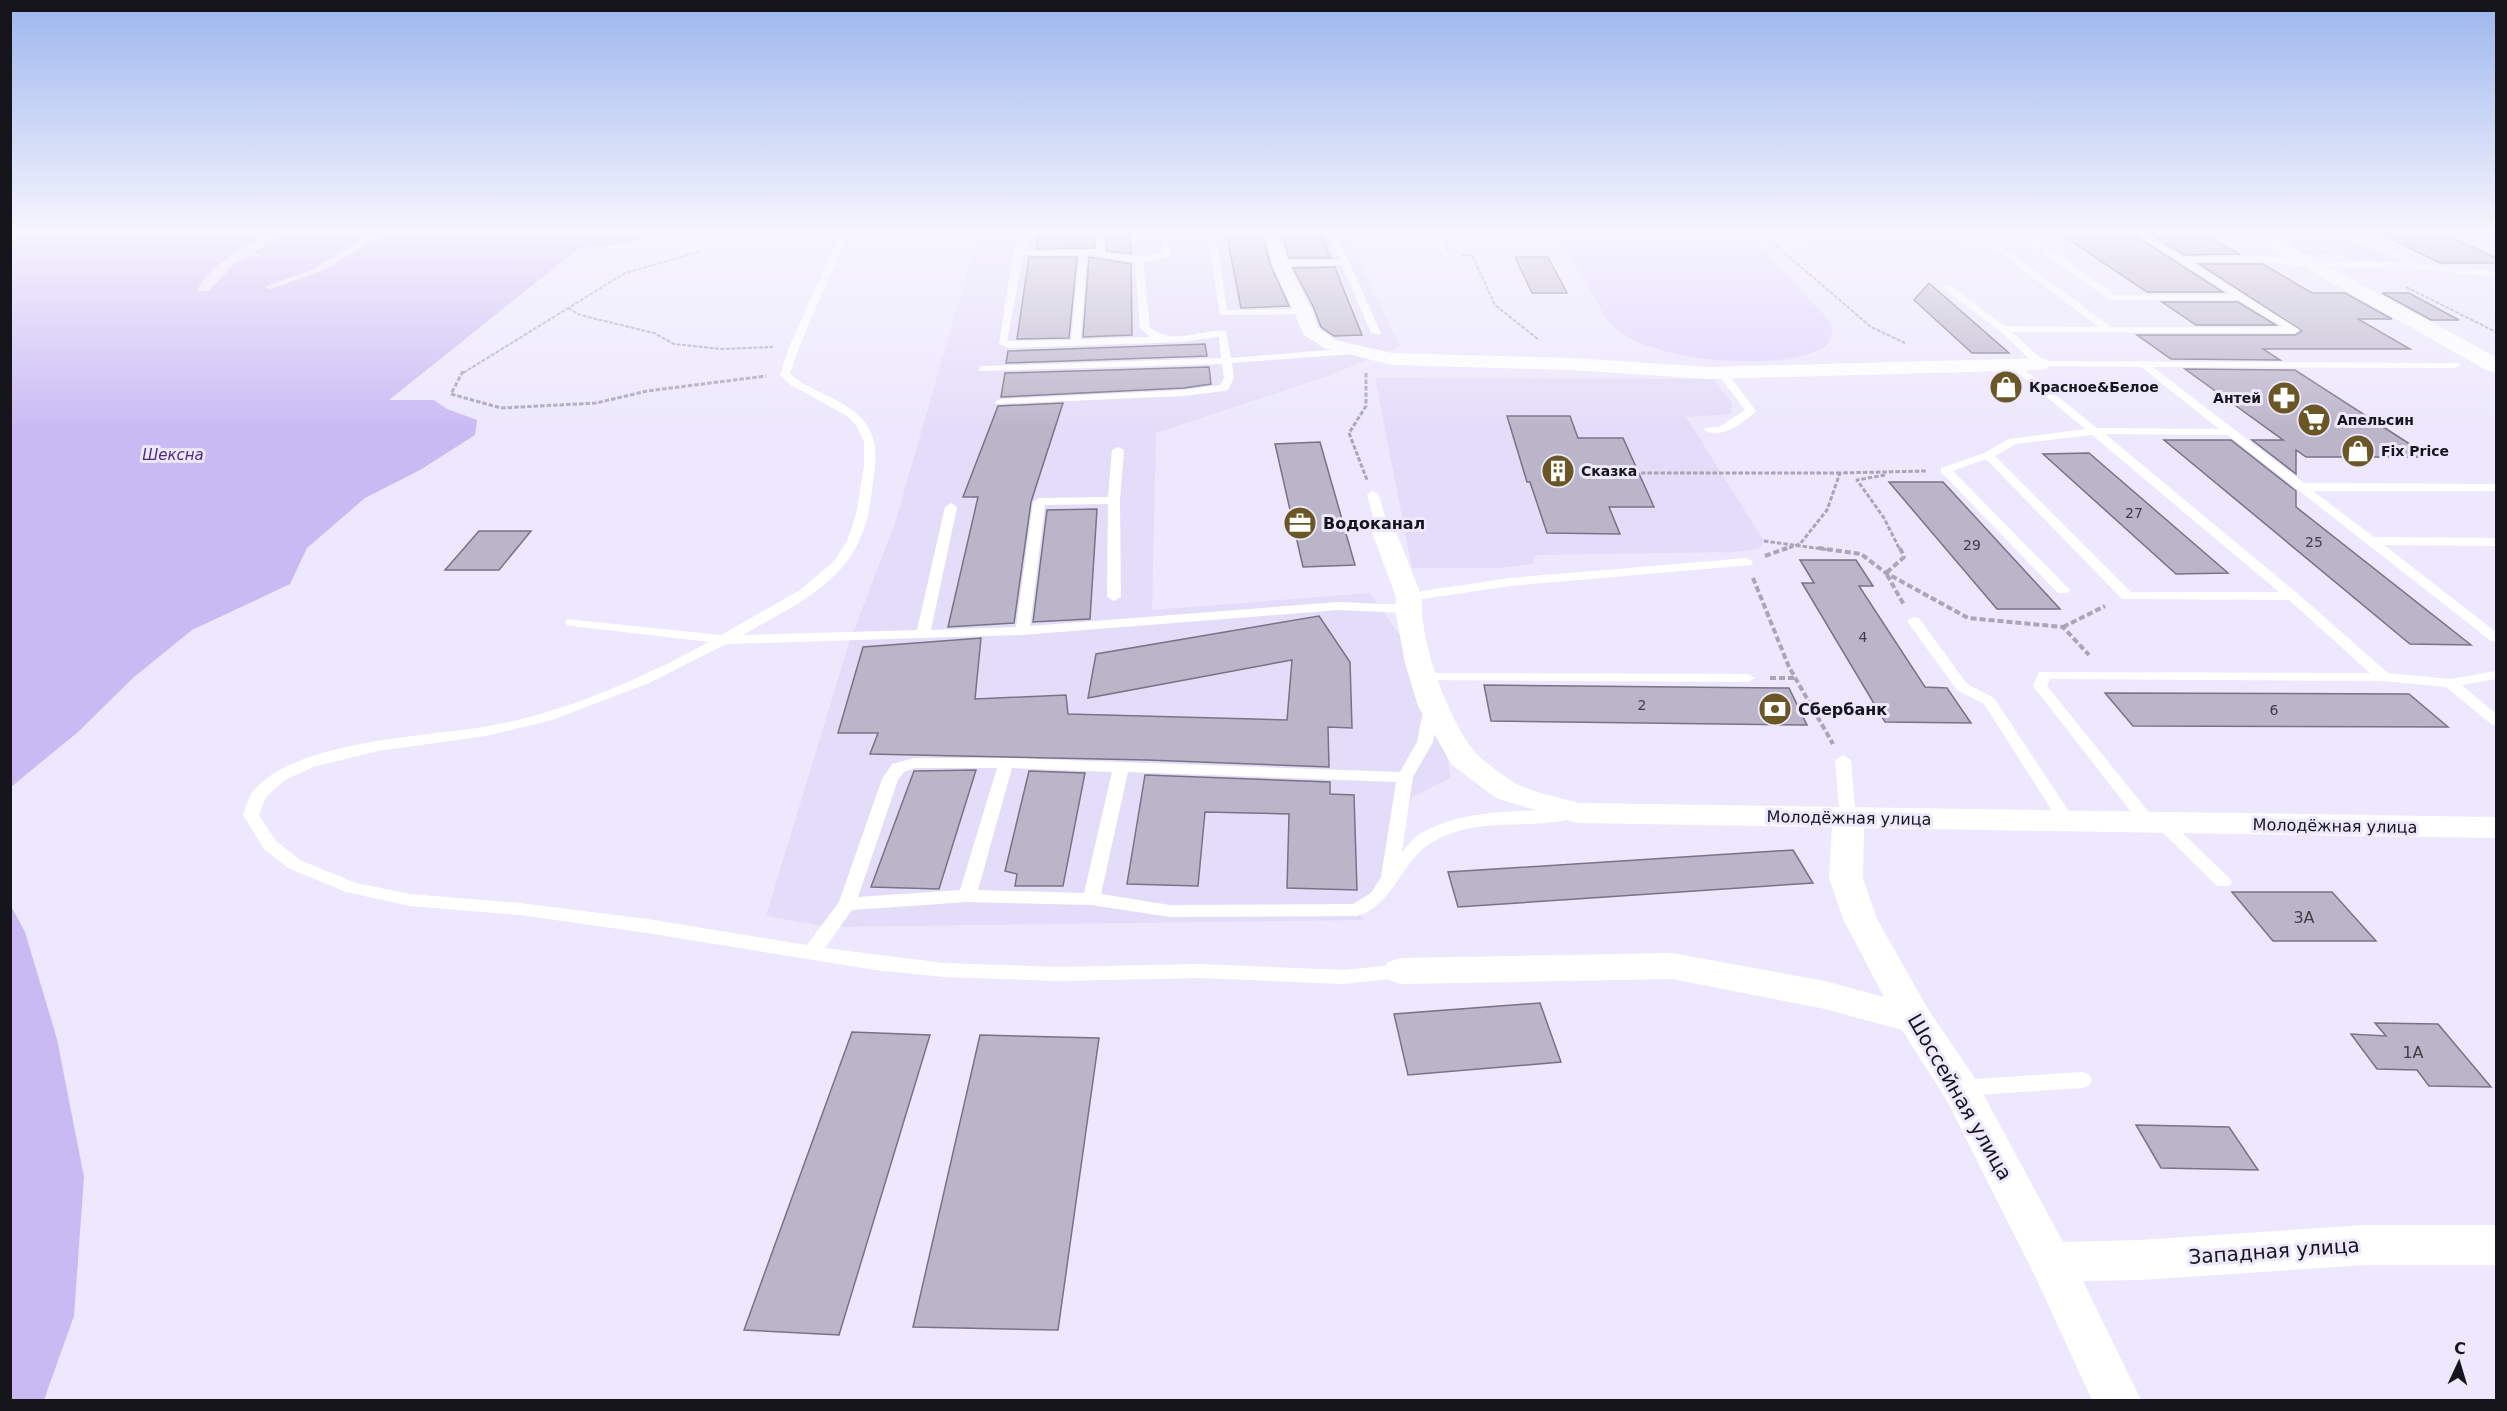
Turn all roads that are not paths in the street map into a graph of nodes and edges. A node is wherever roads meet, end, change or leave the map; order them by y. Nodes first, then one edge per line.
1 (816, 297) edge
2 (1010, 297) edge
3 (1080, 297) edge
4 (1142, 297) edge
5 (1221, 297) edge
6 (1297, 297) edge
7 (1360, 297) edge
8 (1960, 297) edge
9 (2065, 297) edge
10 (2111, 297) edge
11 (2242, 297) joint
12 (2371, 297) edge
13 (1304, 312) junction
14 (1223, 313) junction
15 (2003, 329) junction
16 (2110, 330) junction
17 (1223, 333) junction
18 (1376, 333) dead end
19 (1164, 339) junction
20 (1076, 342) junction
21 (1359, 353) junction
22 (1226, 361) junction
23 (2041, 364) junction
24 (2455, 364) dead end
25 (2144, 365) junction
26 (2016, 366) junction
27 (2496, 366) edge
28 (983, 369) dead end
29 (1722, 373) junction
30 (1000, 402) dead end
31 (1709, 430) dead end
32 (2094, 430) junction
33 (2230, 432) junction
34 (1118, 450) dead end
35 (1988, 455) junction
36 (2302, 487) junction
37 (2496, 488) edge
38 (1373, 495) road end
39 (1114, 500) junction
40 (951, 507) dead end
41 (1382, 527) joint
42 (2372, 541) junction
43 (2496, 542) edge
44 (1747, 562) road end
45 (2063, 590) dead end
46 (2292, 596) junction
47 (1114, 597) dead end
48 (1408, 603) junction
49 (1914, 621) road end
50 (572, 622) dead end
51 (1022, 631) junction
52 (922, 635) junction
53 (2496, 638) edge
54 (724, 640) junction
55 (2496, 675) edge
56 (1424, 676) junction
57 (2384, 677) junction
58 (1748, 678) dead end
59 (2450, 683) junction
60 (1432, 706) junction
61 (2496, 721) edge
62 (1843, 760) road end
63 (1006, 763) junction
64 (1121, 768) junction
65 (1404, 777) junction
66 (1577, 813) junction
67 (1848, 819) junction
68 (2068, 822) junction
69 (2156, 824) junction
70 (2496, 827) edge
71 (1390, 877) junction
72 (2223, 882) dead end
73 (967, 896) junction
74 (1090, 899) junction
75 (848, 904) junction
76 (811, 953) junction
77 (1401, 971) joint
78 (1915, 1019) junction
79 (2082, 1080) dead end
80 (1960, 1088) junction
81 (2496, 1245) edge
82 (2051, 1262) junction
83 (2117, 1401) edge

1 - 54 lane
2 - 20 lane
3 - 20 lane
4 - 19 lane
5 - 14 lane
6 - 13 street
7 - 18 lane
8 - 15 lane
9 - 16 lane
10 - 11 lane
11 - 16 lane
12 - 27 street
13 - 14 lane
13 - 21 street
14 - 17 lane
15 - 16 lane
15 - 23 lane
17 - 19 lane
17 - 22 lane
19 - 20 lane
21 - 22 lane
21 - 29 street
22 - 28 lane
22 - 30 lane
23 - 25 lane
23 - 26 street
24 - 25 lane
25 - 33 lane
26 - 29 street
26 - 32 lane
29 - 31 lane
32 - 33 lane
32 - 35 lane
32 - 46 lane
33 - 36 lane
34 - 39 lane
35 - 45 lane
35 - 46 lane
36 - 37 lane
36 - 42 lane
38 - 41 lane
39 - 47 lane
39 - 51 lane
40 - 52 lane
41 - 48 street, Молодёжная улица
42 - 43 lane
42 - 53 lane
44 - 48 lane
46 - 57 lane
48 - 51 lane
48 - 56 street, Молодёжная улица
49 - 68 lane
50 - 54 lane
51 - 52 lane
52 - 54 lane
54 - 76 lane
55 - 59 lane
56 - 58 lane
56 - 60 street, Молодёжная улица
57 - 59 lane
57 - 69 lane
59 - 61 lane
60 - 65 lane
60 - 66 street, Молодёжная улица
62 - 67 lane
63 - 64 lane
63 - 73 lane
63 - 75 lane
64 - 65 lane
64 - 74 lane
65 - 71 lane
66 - 67 street, Молодёжная улица
66 - 71 lane
67 - 68 street, Молодёжная улица
67 - 78 street, Шоссейная улица
68 - 69 street, Молодёжная улица
69 - 70 street, Молодёжная улица
69 - 72 lane
71 - 74 lane
73 - 74 lane
73 - 75 lane
75 - 76 lane
76 - 77 lane
77 - 78 street
78 - 80 street, Шоссейная улица
79 - 80 lane
80 - 82 street, Шоссейная улица
81 - 82 street, Западная улица
82 - 83 street, Шоссейная улица

